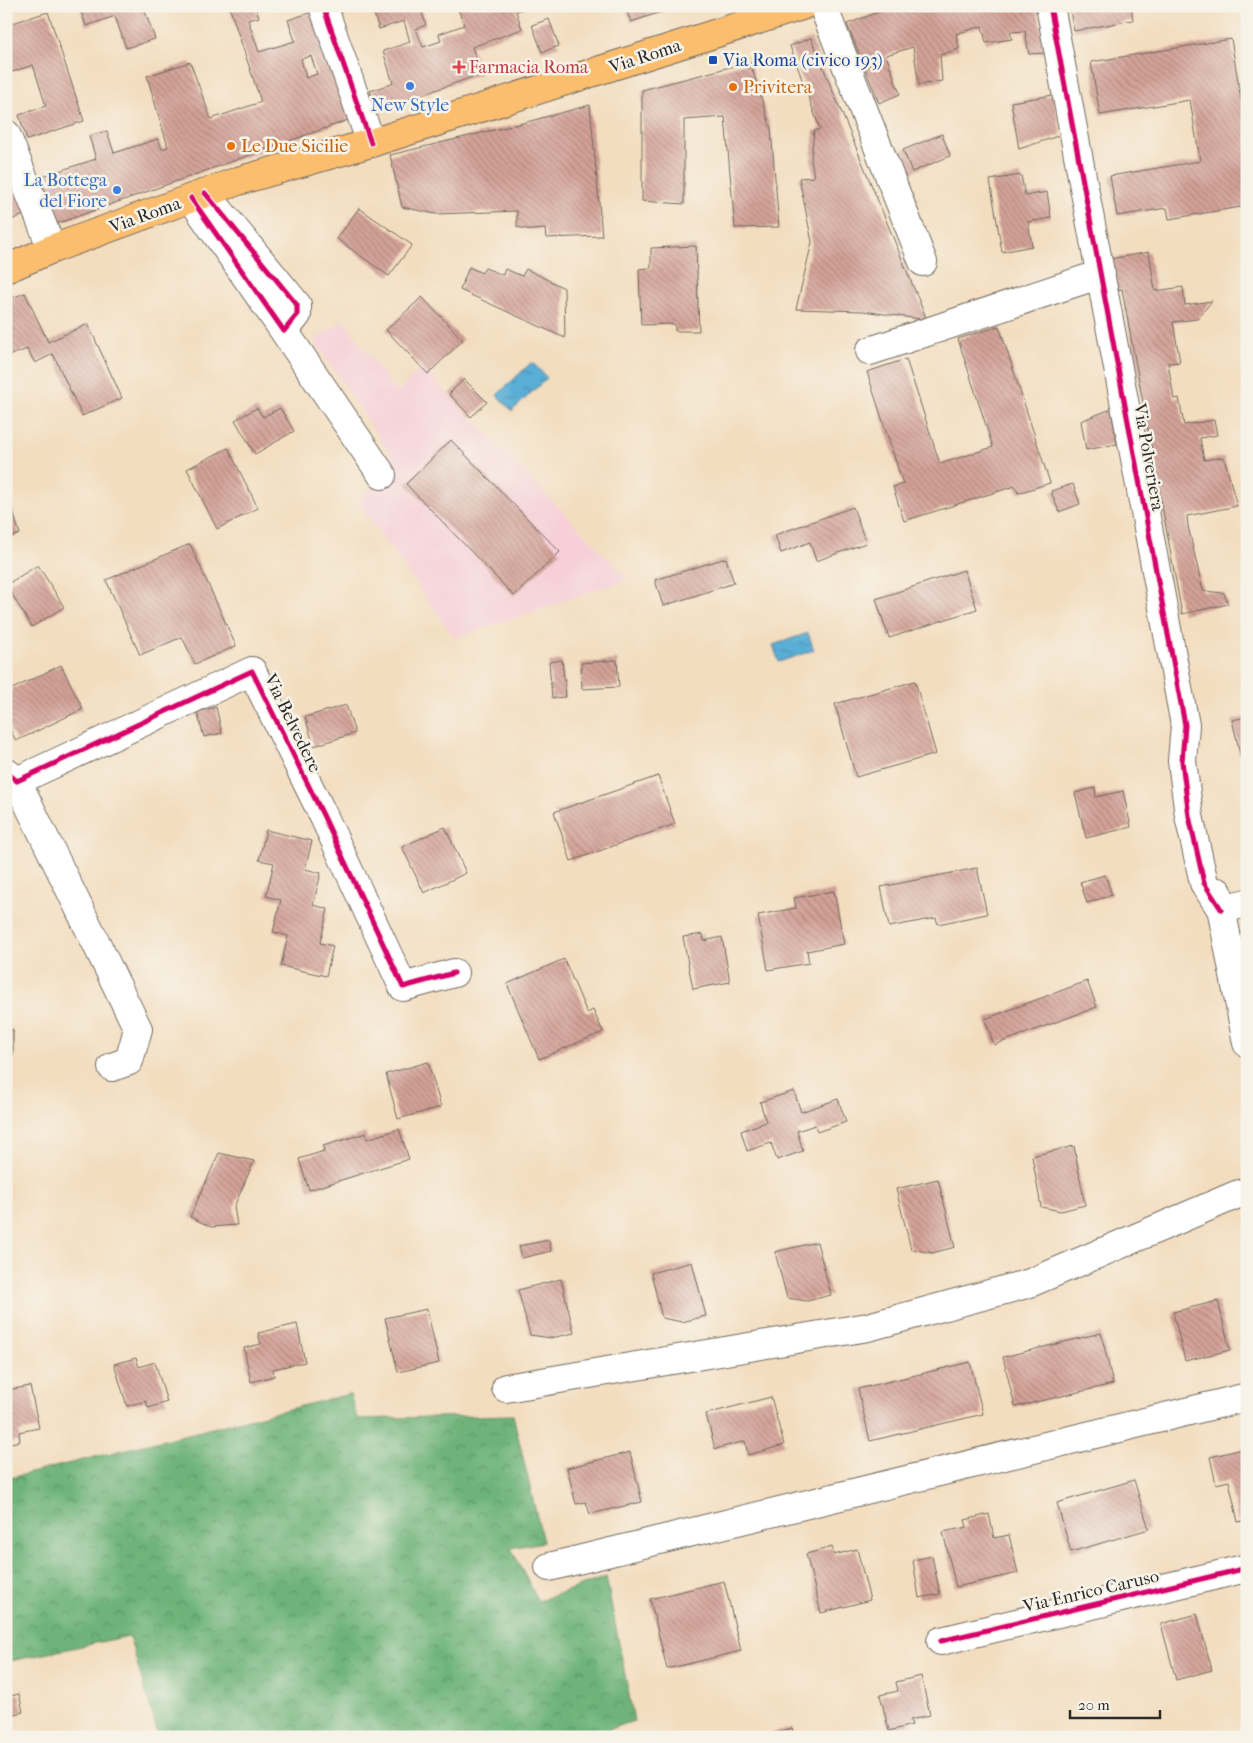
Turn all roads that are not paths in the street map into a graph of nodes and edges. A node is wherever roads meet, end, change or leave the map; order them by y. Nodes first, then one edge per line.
1 (323, 6) edge
2 (802, 6) edge
3 (823, 6) edge
4 (1050, 6) edge
5 (6, 134) edge
6 (371, 143) junction
7 (198, 196) junction
8 (52, 249) junction
9 (923, 262) dead end
10 (6, 269) edge
11 (1101, 274) junction
12 (870, 351) dead end
13 (382, 475) dead end
14 (12, 777) edge
15 (1234, 906) edge
16 (454, 973) dead end
17 (1247, 1043) edge
18 (112, 1067) dead end
19 (1247, 1192) edge
20 (506, 1388) dead end
21 (1247, 1398) edge
22 (549, 1567) dead end
23 (1247, 1568) edge
24 (941, 1641) dead end

1 - 6 street
2 - 6 main road, Via Roma
3 - 9 street
4 - 11 street, Via Polveriera
5 - 8 street
6 - 7 main road, Via Roma
7 - 8 main road, Via Roma
7 - 13 street
8 - 10 main road, Via Roma
11 - 12 street
11 - 15 street, Via Polveriera
14 - 16 street, Via Belvedere
14 - 18 street
15 - 17 street
19 - 20 street
21 - 22 street
23 - 24 street, Via Enrico Caruso

